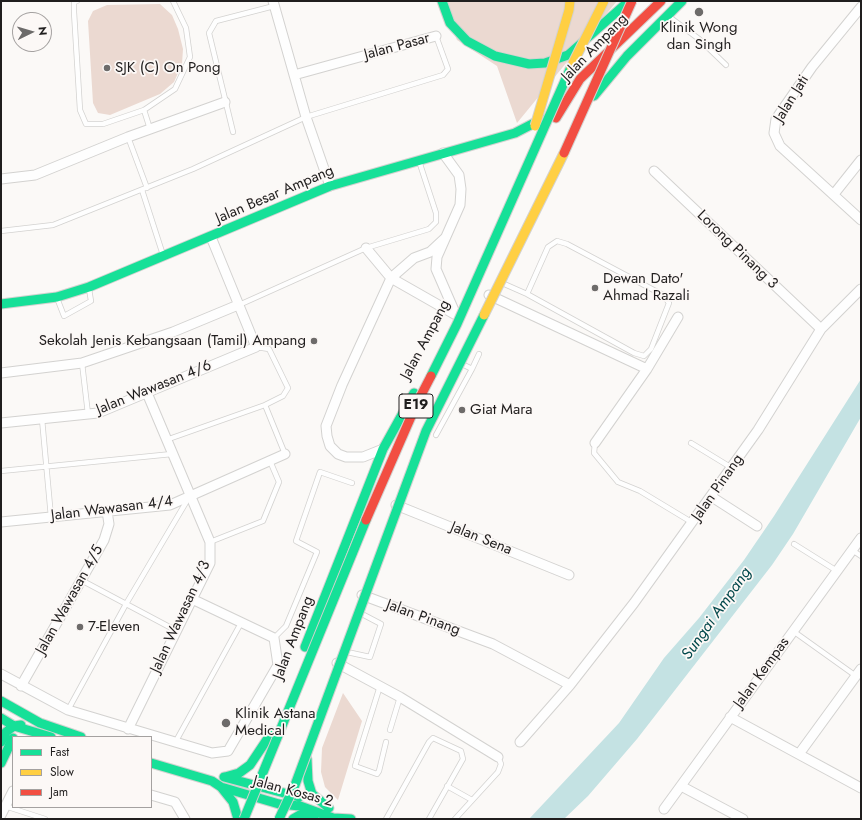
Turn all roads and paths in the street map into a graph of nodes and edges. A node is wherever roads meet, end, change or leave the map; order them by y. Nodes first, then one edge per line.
1 (77, 1) edge
2 (173, 1) edge
3 (442, 1) edge
4 (570, 1) edge
5 (604, 1) edge
6 (630, 1) edge
7 (661, 1) edge
8 (682, 1) edge
9 (274, 4) edge
10 (861, 7) edge
11 (667, 15) junction
12 (436, 36) joint
13 (726, 65) dead end
14 (294, 75) junction
15 (225, 102) junction
16 (144, 110) junction
17 (559, 110) junction
18 (306, 117) junction
19 (150, 129) junction
20 (233, 132) dead end
21 (128, 138) junction
22 (443, 153) junction
23 (418, 160) junction
24 (861, 160) edge
25 (654, 171) dead end
26 (1, 179) edge
27 (330, 186) junction
28 (145, 189) junction
29 (517, 190) junction
30 (834, 194) junction
31 (861, 220) edge
32 (1, 231) edge
33 (211, 237) junction
34 (445, 238) junction
35 (366, 248) junction
36 (164, 257) junction
37 (391, 278) junction
38 (495, 280) junction
39 (89, 287) junction
40 (861, 288) edge
41 (527, 294) junction
42 (488, 295) junction
43 (57, 297) junction
44 (1, 304) edge
45 (238, 305) junction
46 (456, 314) junction
47 (678, 317) dead end
48 (473, 324) junction
49 (821, 329) junction
50 (256, 346) junction
51 (479, 354) dead end
52 (456, 360) junction
53 (82, 363) junction
54 (472, 369) junction
55 (647, 369) junction
56 (1, 373) edge
57 (147, 392) junction
58 (265, 405) junction
59 (88, 414) junction
60 (42, 419) junction
61 (1, 423) edge
62 (436, 435) dead end
63 (166, 440) junction
64 (595, 443) joint
65 (691, 443) dead end
66 (383, 449) junction
67 (172, 454) junction
68 (285, 454) joint
69 (270, 461) junction
70 (47, 467) junction
71 (732, 468) junction
72 (1, 471) edge
73 (352, 483) dead end
74 (190, 495) junction
75 (712, 497) junction
76 (392, 503) junction
77 (107, 511) junction
78 (51, 517) junction
79 (1, 522) edge
80 (693, 523) junction
81 (757, 526) dead end
82 (861, 538) edge
83 (210, 542) junction
84 (794, 544) dead end
85 (852, 550) junction
86 (861, 556) edge
87 (837, 571) junction
88 (569, 575) dead end
89 (81, 580) junction
90 (361, 595) junction
91 (192, 599) junction
92 (126, 604) junction
93 (355, 611) junction
94 (241, 623) junction
95 (177, 631) junction
96 (792, 631) junction
97 (274, 638) junction
98 (341, 651) junction
99 (337, 663) junction
100 (858, 673) edge
101 (1, 674) edge
102 (570, 685) junction
103 (22, 686) junction
104 (380, 686) junction
105 (400, 697) junction
106 (1, 701) edge
107 (1, 708) edge
108 (68, 710) junction
109 (730, 717) junction
110 (1, 718) edge
111 (1, 722) edge
112 (40, 723) junction
113 (14, 726) junction
114 (128, 729) junction
115 (390, 730) dead end
116 (36, 732) junction
117 (272, 732) junction
118 (22, 736) edge
119 (48, 736) edge
120 (78, 736) edge
121 (9, 740) edge
122 (176, 742) junction
123 (386, 742) dead end
124 (520, 742) dead end
125 (307, 745) junction
126 (799, 754) junction
127 (498, 757) joint
128 (152, 763) edge
129 (1, 764) edge
130 (224, 777) junction
131 (212, 781) junction
132 (254, 785) junction
133 (447, 786) junction
134 (680, 786) junction
135 (222, 787) junction
136 (861, 788) edge
137 (12, 792) edge
138 (284, 794) junction
139 (152, 795) edge
140 (250, 795) junction
141 (472, 800) junction
142 (279, 804) junction
143 (5, 806) junction
144 (664, 809) dead end
145 (327, 812) junction
146 (1, 815) edge
147 (45, 819) edge
148 (185, 819) edge
149 (238, 819) edge
150 (243, 819) edge
151 (273, 819) edge
152 (279, 819) edge
153 (293, 819) edge
154 (351, 819) edge
155 (386, 819) edge
156 (428, 819) edge
157 (455, 819) edge
158 (743, 819) edge

1 - 16 lane
2 - 16 lane
3 - 6 main road
4 - 29 main road, bridge
5 - 29 main road, E19, bridge
6 - 152 main road, E19, bridge
7 - 17 main road, Jalan Ampang
8 - 11 main road, Jalan Ampang
9 - 14 street
9 - 15 lane
10 - 30 street, Jalan Jati
11 - 13 lane
11 - 38 main road, Jalan Ampang
12 - 14 street, Jalan Pasar
12 - 18 lane, Jalan Pasar
14 - 18 street
15 - 19 street
15 - 20 lane
16 - 19 lane
17 - 22 main road, Jalan Besar Ampang
17 - 46 main road, Jalan Ampang
18 - 27 street
18 - 28 lane
19 - 21 street
21 - 26 street
21 - 28 lane
22 - 23 main road, Jalan Besar Ampang
22 - 34 street
23 - 27 main road, Jalan Besar Ampang
23 - 35 lane
24 - 30 street
25 - 49 street, Lorong Pinang 3
27 - 33 main road, Jalan Besar Ampang
28 - 32 lane
28 - 36 lane
29 - 150 main road, E19, bridge
30 - 31 street, Jalan Jati
33 - 36 main road, Jalan Besar Ampang
33 - 45 street
34 - 37 street
34 - 46 street
35 - 37 street
35 - 45 lane
36 - 39 main road, Jalan Besar Ampang
37 - 46 street
37 - 66 street
38 - 41 lane
38 - 42 main road, Jalan Ampang
39 - 43 main road, Jalan Besar Ampang
39 - 43 lane
40 - 49 street, Jalan Pinang
41 - 41 lane
42 - 48 main road, Jalan Ampang
42 - 55 street
43 - 44 main road, Jalan Besar Ampang
45 - 50 street
45 - 53 street
46 - 48 main road
46 - 66 main road, Jalan Ampang
47 - 55 street
48 - 52 main road, Jalan Ampang
49 - 71 street, Jalan Pinang
50 - 57 street, Jalan Wawasan 4/6
50 - 58 lane
51 - 54 lane
52 - 54 lane
52 - 76 main road, Jalan Ampang
53 - 56 street
53 - 59 lane
54 - 62 lane
55 - 64 street
57 - 59 street, Jalan Wawasan 4/6
57 - 63 street, Jalan Wawasan 4/3
58 - 63 lane
58 - 68 lane
59 - 60 street, Jalan Wawasan 4/6
60 - 61 street, Jalan Wawasan 4/6
60 - 70 lane
63 - 67 street, Jalan Wawasan 4/3
64 - 80 lane
65 - 71 lane
66 - 117 main road, Jalan Ampang
67 - 70 lane
67 - 74 street, Jalan Wawasan 4/3
68 - 69 street, Jalan Wawasan 4/4
69 - 74 street, Jalan Wawasan 4/4
69 - 83 lane
70 - 72 lane
70 - 78 lane
71 - 75 street, Jalan Pinang
73 - 97 lane
74 - 77 street, Jalan Wawasan 4/4
74 - 83 street, Jalan Wawasan 4/3
74 - 92 lane
75 - 80 street, Jalan Pinang
75 - 81 street
76 - 88 street, Jalan Sena
76 - 90 main road, Jalan Ampang
77 - 78 street, Jalan Wawasan 4/4
77 - 89 street, Jalan Wawasan 4/5
78 - 79 street, Jalan Wawasan 4/4
80 - 102 street, Jalan Pinang
82 - 85 street, Jalan Kempas
83 - 91 street, Jalan Wawasan 4/3
84 - 87 lane
85 - 86 lane
85 - 87 street, Jalan Kempas
87 - 96 street, Jalan Kempas
89 - 92 lane
89 - 103 street, Jalan Wawasan 4/5
90 - 93 main road, Jalan Ampang
90 - 102 street, Jalan Pinang
91 - 94 street
91 - 95 street, Jalan Wawasan 4/3
92 - 95 lane
92 - 108 lane
93 - 98 main road, Jalan Ampang
93 - 98 lane
94 - 97 street
94 - 122 lane
95 - 114 street, Jalan Wawasan 4/3
96 - 100 lane
96 - 109 street, Jalan Kempas
97 - 122 street
98 - 99 main road, Jalan Ampang
99 - 104 street
99 - 125 main road, Jalan Ampang
100 - 126 street
101 - 103 street
102 - 124 street, Jalan Pinang
103 - 108 street
104 - 105 street
104 - 123 lane
105 - 115 lane
105 - 127 street
106 - 112 main road
107 - 113 main road
108 - 114 street
109 - 126 street
109 - 134 street, Jalan Kempas
110 - 113 main road
111 - 121 main road
112 - 113 main road
112 - 120 main road
113 - 116 main road
113 - 121 main road
114 - 122 street
116 - 118 main road
116 - 119 main road
117 - 130 main road
117 - 132 main road, Jalan Ampang
121 - 129 main road
125 - 138 main road, Jalan Ampang
125 - 145 main road
126 - 136 street
127 - 141 lane
128 - 131 main road
130 - 131 main road
130 - 132 main road, Jalan Kosas 2
131 - 135 main road
132 - 138 main road, Jalan Kosas 2
132 - 140 main road, Jalan Ampang
133 - 141 lane
133 - 155 lane
133 - 156 lane
134 - 144 street, Jalan Kempas
134 - 158 street
135 - 140 main road, Jalan Kosas 2
135 - 149 main road
137 - 143 street
138 - 142 main road, Jalan Ampang
138 - 145 main road, Jalan Kosas 2
139 - 148 street
140 - 142 main road, Jalan Kosas 2
140 - 150 main road, Jalan Ampang
141 - 157 lane
142 - 145 main road, Jalan Kosas 2
142 - 151 main road, Jalan Ampang
143 - 146 street
143 - 147 lane
145 - 153 main road
145 - 154 main road, Jalan Kosas 2

